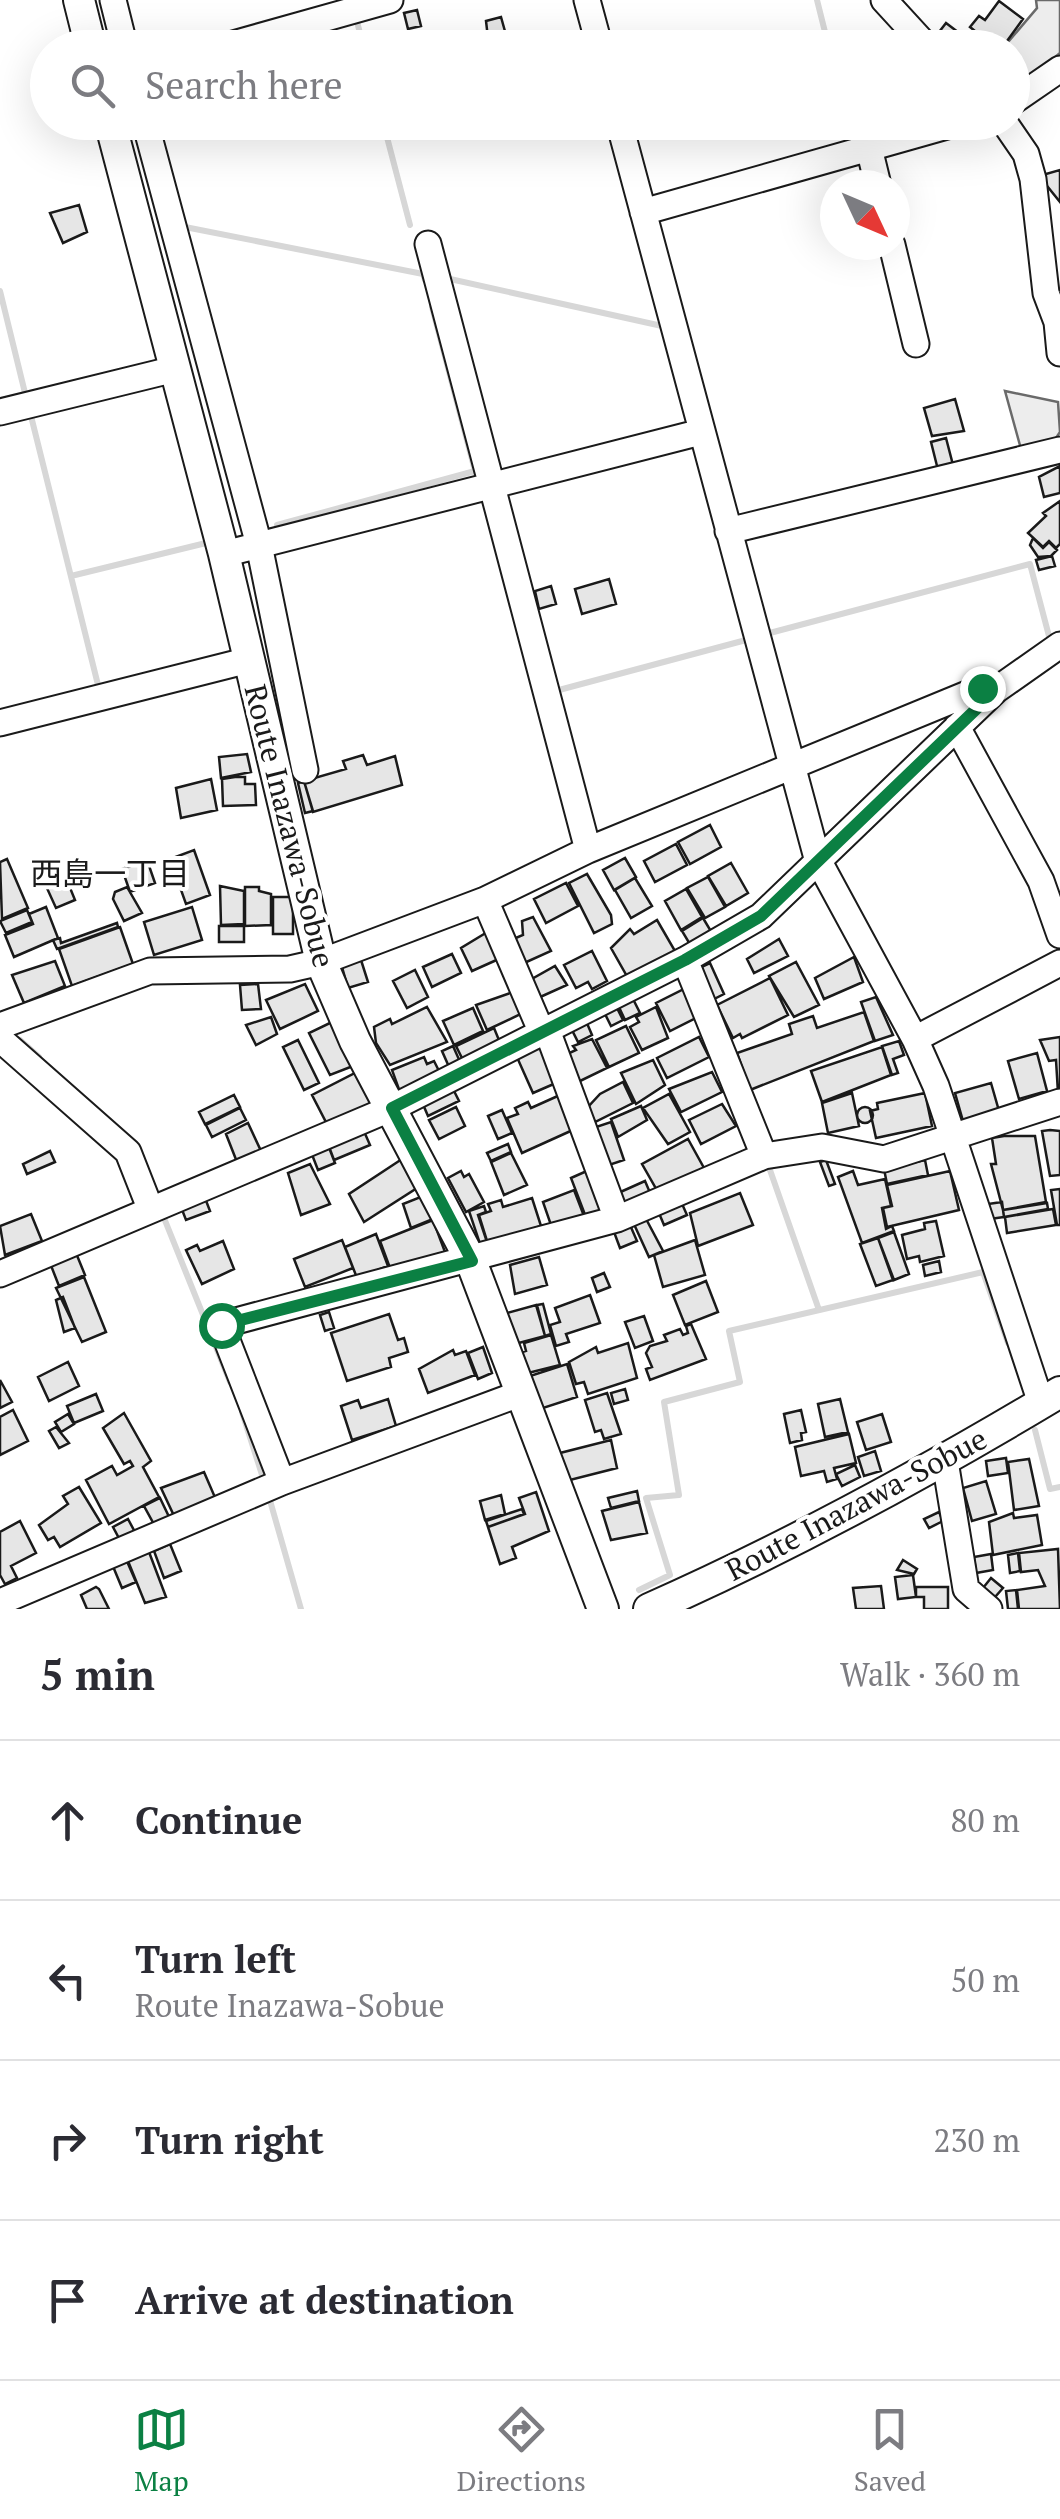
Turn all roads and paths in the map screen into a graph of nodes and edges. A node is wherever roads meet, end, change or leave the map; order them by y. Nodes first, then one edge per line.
1 (79, 0) edge
2 (113, 0) edge
3 (390, 0) edge
4 (587, 0) edge
5 (884, 0) edge
6 (86, 30) edge
7 (120, 30) edge
8 (282, 30) edge
9 (595, 30) edge
10 (912, 30) edge
11 (1060, 68) edge
12 (1030, 89) edge
13 (115, 140) edge
14 (151, 140) edge
15 (624, 140) edge
16 (897, 140) edge
17 (1016, 140) edge
18 (869, 148) junction
19 (874, 170) edge
20 (643, 212) junction
21 (1050, 217) edge
22 (428, 244) dead end
23 (896, 260) edge
24 (916, 344) dead end
25 (1060, 353) edge
26 (175, 369) junction
27 (0, 412) edge
28 (702, 432) junction
29 (1060, 450) edge
30 (492, 485) junction
31 (728, 531) junction
32 (259, 545) junction
33 (224, 554) junction
34 (1060, 645) edge
35 (249, 660) junction
36 (996, 690) junction
37 (0, 723) edge
38 (956, 727) junction
39 (791, 766) junction
40 (304, 770) dead end
41 (588, 850) junction
42 (816, 858) junction
43 (485, 900) junction
44 (1060, 935) edge
45 (685, 960) junction
46 (320, 962) junction
47 (1060, 963) edge
48 (0, 1026) edge
49 (544, 1031) junction
50 (0, 1039) edge
51 (915, 1039) junction
52 (1060, 1102) edge
53 (392, 1108) junction
54 (952, 1139) junction
55 (764, 1156) junction
56 (150, 1208) junction
57 (617, 1219) junction
58 (472, 1261) junction
59 (0, 1274) edge
60 (519, 1394) junction
61 (1051, 1398) edge
62 (945, 1461) junction
63 (282, 1482) junction
64 (0, 1602) edge
65 (603, 1609) edge
66 (649, 1609) edge
67 (989, 1609) edge

1 - 6 main road
2 - 7 street
3 - 8 street
4 - 9 street
5 - 10 street
11 - 12 street
13 - 26 main road, Route Inazawa-Sobue
14 - 32 street
15 - 20 street
16 - 18 street
17 - 21 street
18 - 19 street
18 - 20 street
20 - 28 street
21 - 25 street
22 - 30 street
23 - 24 street
26 - 27 street
26 - 33 main road, Route Inazawa-Sobue
28 - 30 street
28 - 31 street
29 - 31 street
30 - 32 street
30 - 41 street
31 - 39 street
32 - 33 street
32 - 40 street
33 - 35 main road, Route Inazawa-Sobue
34 - 36 street
35 - 37 street
35 - 46 main road, Route Inazawa-Sobue
36 - 38 street
36 - 39 street
38 - 42 street
38 - 44 street
39 - 41 street
39 - 42 street
41 - 43 street
42 - 45 street
42 - 51 street
43 - 46 street
43 - 49 street
45 - 49 street
45 - 55 street
46 - 48 street
46 - 53 main road, Route Inazawa-Sobue
47 - 51 street
49 - 53 street
49 - 57 street
50 - 56 street
51 - 54 street
52 - 54 street
53 - 56 street
53 - 58 main road, Route Inazawa-Sobue
54 - 55 street
54 - 61 street
55 - 57 street
56 - 59 street
57 - 58 street
58 - 60 main road, Route Inazawa-Sobue
58 - 63 street
60 - 63 street
60 - 65 main road, Route Inazawa-Sobue
61 - 62 main road, Route Inazawa-Sobue
62 - 66 main road, Route Inazawa-Sobue
62 - 67 street
63 - 64 street

